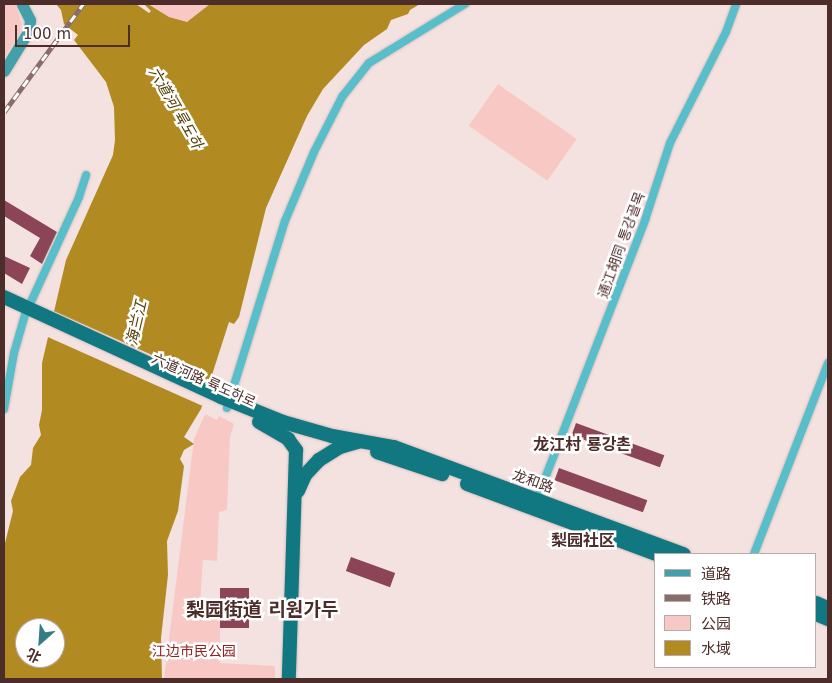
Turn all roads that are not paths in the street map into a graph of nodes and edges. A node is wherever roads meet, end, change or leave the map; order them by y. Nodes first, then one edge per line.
1 (22, 4) edge
2 (465, 4) edge
3 (736, 4) edge
4 (4, 71) edge
5 (86, 175) dead end
6 (4, 297) edge
7 (4, 305) edge
8 (26, 312) junction
9 (828, 363) edge
10 (224, 403) junction
11 (4, 409) edge
12 (259, 422) junction
13 (283, 422) junction
14 (294, 432) junction
15 (346, 445) junction
16 (370, 446) junction
17 (305, 475) junction
18 (537, 499) junction
19 (300, 500) junction
20 (654, 553) edge
21 (681, 553) edge
22 (754, 553) edge
23 (289, 679) edge
24 (297, 679) edge

1 - 4 street
2 - 10 street
3 - 18 street, 通江胡同 통강골목
5 - 8 street
6 - 8 highway, 六道河路 륙도하로
7 - 8 highway, 六道河路 륙도하로
8 - 10 highway, 六道河路 륙도하로
8 - 11 street
9 - 22 street
10 - 12 highway, 六道河路 륙도하로
10 - 13 highway, 六道河路 륙도하로
12 - 14 highway, 六道河路 륙도하로
12 - 19 highway
13 - 14 highway
13 - 16 highway, 六道河路 륙도하로
14 - 15 highway, 六道河路 륙도하로
14 - 17 highway
15 - 16 highway
15 - 17 highway
16 - 18 highway, 龙和路
16 - 19 highway
16 - 20 highway, 龙和路
17 - 19 highway
18 - 21 highway, 龙和路
19 - 23 highway
19 - 24 highway

